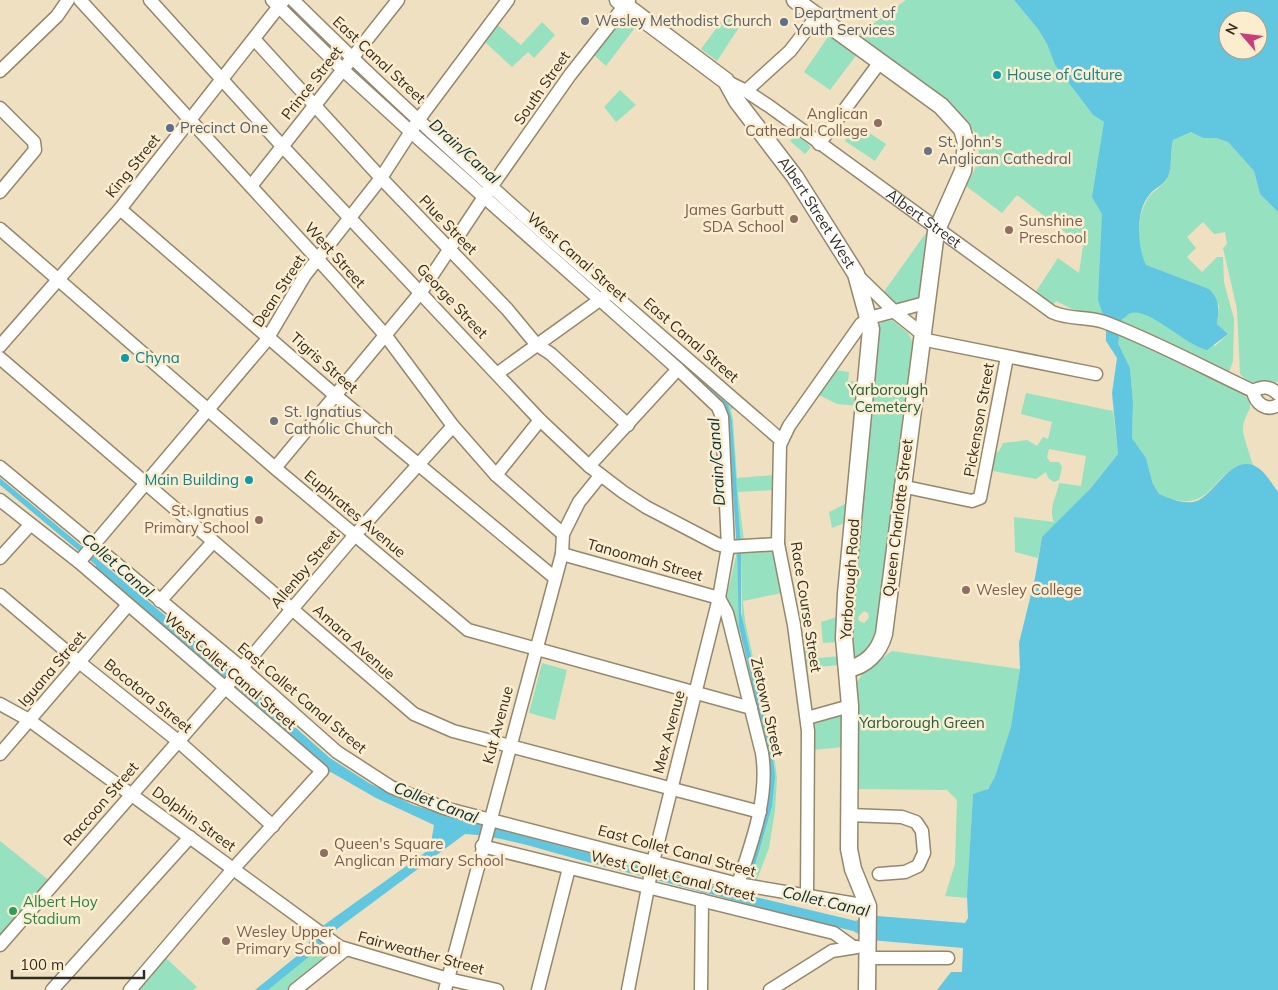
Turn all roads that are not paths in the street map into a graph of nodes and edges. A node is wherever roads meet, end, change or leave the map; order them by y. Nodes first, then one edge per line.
1 (68, 0) edge
2 (80, 0) edge
3 (150, 0) edge
4 (398, 0) edge
5 (508, 0) edge
6 (795, 0) edge
7 (282, 2) edge
8 (624, 2) edge
9 (817, 16) junction
10 (254, 40) junction
11 (880, 62) junction
12 (347, 64) junction
13 (0, 71) edge
14 (223, 79) junction
15 (726, 82) junction
16 (746, 90) junction
17 (315, 106) junction
18 (0, 108) edge
19 (191, 119) junction
20 (415, 126) junction
21 (819, 144) junction
22 (284, 147) junction
23 (381, 178) junction
24 (251, 186) junction
25 (488, 191) junction
26 (0, 192) edge
27 (120, 208) junction
28 (351, 218) junction
29 (0, 229) edge
30 (936, 229) junction
31 (450, 251) junction
32 (318, 261) junction
33 (856, 274) junction
34 (57, 279) junction
35 (421, 292) junction
36 (607, 295) junction
37 (925, 303) junction
38 (896, 313) junction
39 (869, 318) junction
40 (386, 336) junction
41 (921, 336) junction
42 (268, 337) junction
43 (536, 344) junction
44 (0, 346) edge
45 (1006, 357) junction
46 (0, 358) edge
47 (678, 369) junction
48 (498, 373) junction
49 (1096, 374) dead end
50 (1253, 391) junction
51 (1278, 394) edge
52 (336, 396) junction
53 (1278, 405) edge
54 (209, 408) junction
55 (540, 420) junction
56 (628, 425) junction
57 (454, 426) junction
58 (781, 440) junction
59 (420, 464) junction
60 (589, 466) junction
61 (0, 467) edge
62 (275, 468) junction
63 (496, 475) junction
64 (600, 476) junction
65 (144, 484) junction
66 (901, 486) junction
67 (0, 500) edge
68 (30, 525) junction
69 (563, 534) junction
70 (355, 535) junction
71 (213, 542) junction
72 (778, 544) junction
73 (735, 546) junction
74 (85, 554) junction
75 (562, 554) junction
76 (0, 558) edge
77 (555, 578) junction
78 (0, 595) edge
79 (719, 598) junction
80 (160, 601) junction
81 (128, 605) junction
82 (293, 609) junction
83 (535, 650) junction
84 (79, 662) junction
85 (241, 669) junction
86 (847, 669) junction
87 (226, 686) junction
88 (696, 692) junction
89 (0, 704) edge
90 (850, 706) junction
91 (751, 708) junction
92 (807, 718) junction
93 (29, 720) junction
94 (178, 741) junction
95 (509, 745) junction
96 (0, 754) edge
97 (671, 788) junction
98 (132, 794) junction
99 (760, 812) junction
100 (849, 815) junction
101 (491, 821) junction
102 (273, 826) junction
103 (190, 837) junction
104 (484, 843) junction
105 (234, 868) junction
106 (569, 868) junction
107 (651, 874) junction
108 (879, 874) dead end
109 (744, 886) junction
110 (807, 897) junction
111 (702, 900) junction
112 (868, 910) junction
113 (0, 945) edge
114 (341, 947) junction
115 (863, 948) junction
116 (948, 958) dead end
117 (446, 984) edge
118 (784, 986) edge
119 (52, 990) edge
120 (130, 990) edge
121 (295, 990) edge
122 (497, 990) edge
123 (538, 990) edge
124 (628, 990) edge
125 (701, 990) edge
126 (770, 990) edge
127 (867, 990) edge

1 - 13 street
2 - 19 street, West Street
3 - 14 street, George Street
4 - 12 street, Prince Street
5 - 20 street, Dean Street
6 - 9 main road, Queen Charlotte Street
7 - 10 street, King Street
7 - 12 street
8 - 15 main road, Albert Street
8 - 25 street, South Street
9 - 11 main road, Queen Charlotte Street
9 - 16 street
10 - 14 street, King Street
10 - 17 street, Plue Street
11 - 21 street
11 - 30 main road, Queen Charlotte Street
12 - 17 street, Prince Street
12 - 20 street
14 - 19 street, King Street
14 - 22 street, George Street
15 - 16 street, Albert Street
15 - 33 main road, Albert Street West
16 - 21 street, Albert Street
17 - 22 street, Prince Street
17 - 23 street, Plue Street
18 - 26 street
19 - 24 street, West Street
19 - 27 street, King Street
20 - 23 street, Dean Street
20 - 25 street, East Canal Street
21 - 30 street, Albert Street
22 - 24 street, Prince Street
22 - 28 street, George Street
23 - 28 street, Dean Street
23 - 31 street, Plue Street
24 - 32 street, West Street
25 - 31 street, South Street
25 - 36 street, East Canal Street
27 - 34 street, King Street
27 - 42 street, Tigris Street
28 - 32 street, Dean Street
28 - 35 street, George Street
29 - 34 street, Euphrates Avenue
30 - 37 main road, Queen Charlotte Street
30 - 50 street, Albert Street
31 - 35 street, South Street
31 - 43 street, Plue Street
32 - 40 street, West Street
32 - 42 street, Dean Street
33 - 38 street, Albert Street West
33 - 39 main road, Yarborough Road
34 - 44 street, King Street
34 - 54 street, Euphrates Avenue
35 - 40 street, South Street
35 - 48 street, George Street
36 - 43 street
36 - 47 street, West Canal Street
36 - 58 street, East Canal Street
37 - 38 street
37 - 41 main road, Queen Charlotte Street
38 - 39 street
38 - 41 street, Albert Street West
39 - 58 street
39 - 86 main road, Yarborough Road
40 - 52 street, South Street
40 - 57 street, West Street
41 - 45 street, Albert Street West
41 - 66 main road, Queen Charlotte Street
42 - 52 street, Tigris Street
42 - 54 street, Dean Street
43 - 48 street
43 - 56 street, Plue Street
45 - 49 street, Albert Street West
45 - 66 street, Pickenson Street
46 - 65 street, Amara Avenue
47 - 56 street
47 - 73 street, West Canal Street
48 - 55 street, George Street
50 - 51 street, Albert Street
50 - 53 street, Albert Street
52 - 59 street, Tigris Street
52 - 62 street, South Street
54 - 62 street, Euphrates Avenue
54 - 65 street, Dean Street
55 - 60 street, George Street
55 - 63 street
56 - 60 street
57 - 59 street, Allenby Street
57 - 63 street, West Street
58 - 72 street, Race Course Street
59 - 70 street, Allenby Street
59 - 77 street, Tigris Street
60 - 64 street, George Street
61 - 74 street, East Collet Canal Street
62 - 70 street, Euphrates Avenue
63 - 69 street, West Street
64 - 69 street, Kut Avenue
64 - 73 street, George Street
65 - 71 street, Amara Avenue
65 - 74 street, Dean Street
66 - 86 main road, Queen Charlotte Street
67 - 68 street, West Collet Canal Street
68 - 74 street, West Collet Canal Street
68 - 76 street
69 - 75 street, Kut Avenue
70 - 82 street, Allenby Street
70 - 83 street, Euphrates Avenue
71 - 80 street
71 - 82 street, Amara Avenue
72 - 73 street, George Street
72 - 92 street, Race Course Street
73 - 79 street, West Canal Street
74 - 80 street, East Collet Canal Street
74 - 81 street, West Collet Canal Street
75 - 77 street, Kut Avenue
75 - 79 street, Tanoomah Street
77 - 83 street, Kut Avenue
78 - 84 street, Bocotora Street
79 - 88 street, Mex Avenue
79 - 91 street, Zietown Street
80 - 85 street, East Collet Canal Street
81 - 84 street, Iguana Street
81 - 87 street, West Collet Canal Street
82 - 85 street, Allenby Street
82 - 95 street, Amara Avenue
83 - 88 street, Euphrates Avenue
83 - 95 street, Kut Avenue
84 - 93 street, Iguana Street
84 - 94 street, Bocotora Street
85 - 87 street, Allenby Street
85 - 101 street, East Collet Canal Street
86 - 90 main road, Yarborough Road
87 - 94 street, Raccoon Street
87 - 102 street, West Collet Canal Street
88 - 91 street, Euphrates Avenue
88 - 97 street, Mex Avenue
89 - 93 street, Dolphin Street
90 - 92 street
90 - 100 main road, Yarborough Road
91 - 99 street, Zietown Street
92 - 110 street, Race Course Street
93 - 96 street, Iguana Street
93 - 98 street, Dolphin Street
94 - 98 street, Raccoon Street
94 - 102 street, Bocotora Street
95 - 97 street, Amara Avenue
95 - 101 street, Kut Avenue
97 - 99 street, Amara Avenue
97 - 107 street, Mex Avenue
98 - 103 street, Dolphin Street
98 - 113 street, Raccoon Street
99 - 109 street, Zietown Street
100 - 108 street
100 - 112 main road, Yarborough Road
101 - 104 street, Kut Avenue
101 - 107 street, East Collet Canal Street
102 - 105 street
103 - 105 street, Dolphin Street
103 - 119 street
104 - 106 street, West Collet Canal Street
104 - 117 street, Kut Avenue
105 - 114 street, Dolphin Street
105 - 120 street
106 - 107 street, West Collet Canal Street
106 - 123 street
107 - 109 street, East Collet Canal Street
107 - 111 street, West Collet Canal Street
107 - 124 street, Mex Avenue
109 - 110 street, East Collet Canal Street
110 - 112 street, East Collet Canal Street
111 - 115 street, West Collet Canal Street
111 - 125 street
112 - 115 main road
114 - 117 street, Fairweather Street
114 - 121 street
115 - 116 street
115 - 118 street
115 - 127 main road
117 - 122 street, Fairweather Street
118 - 126 street

